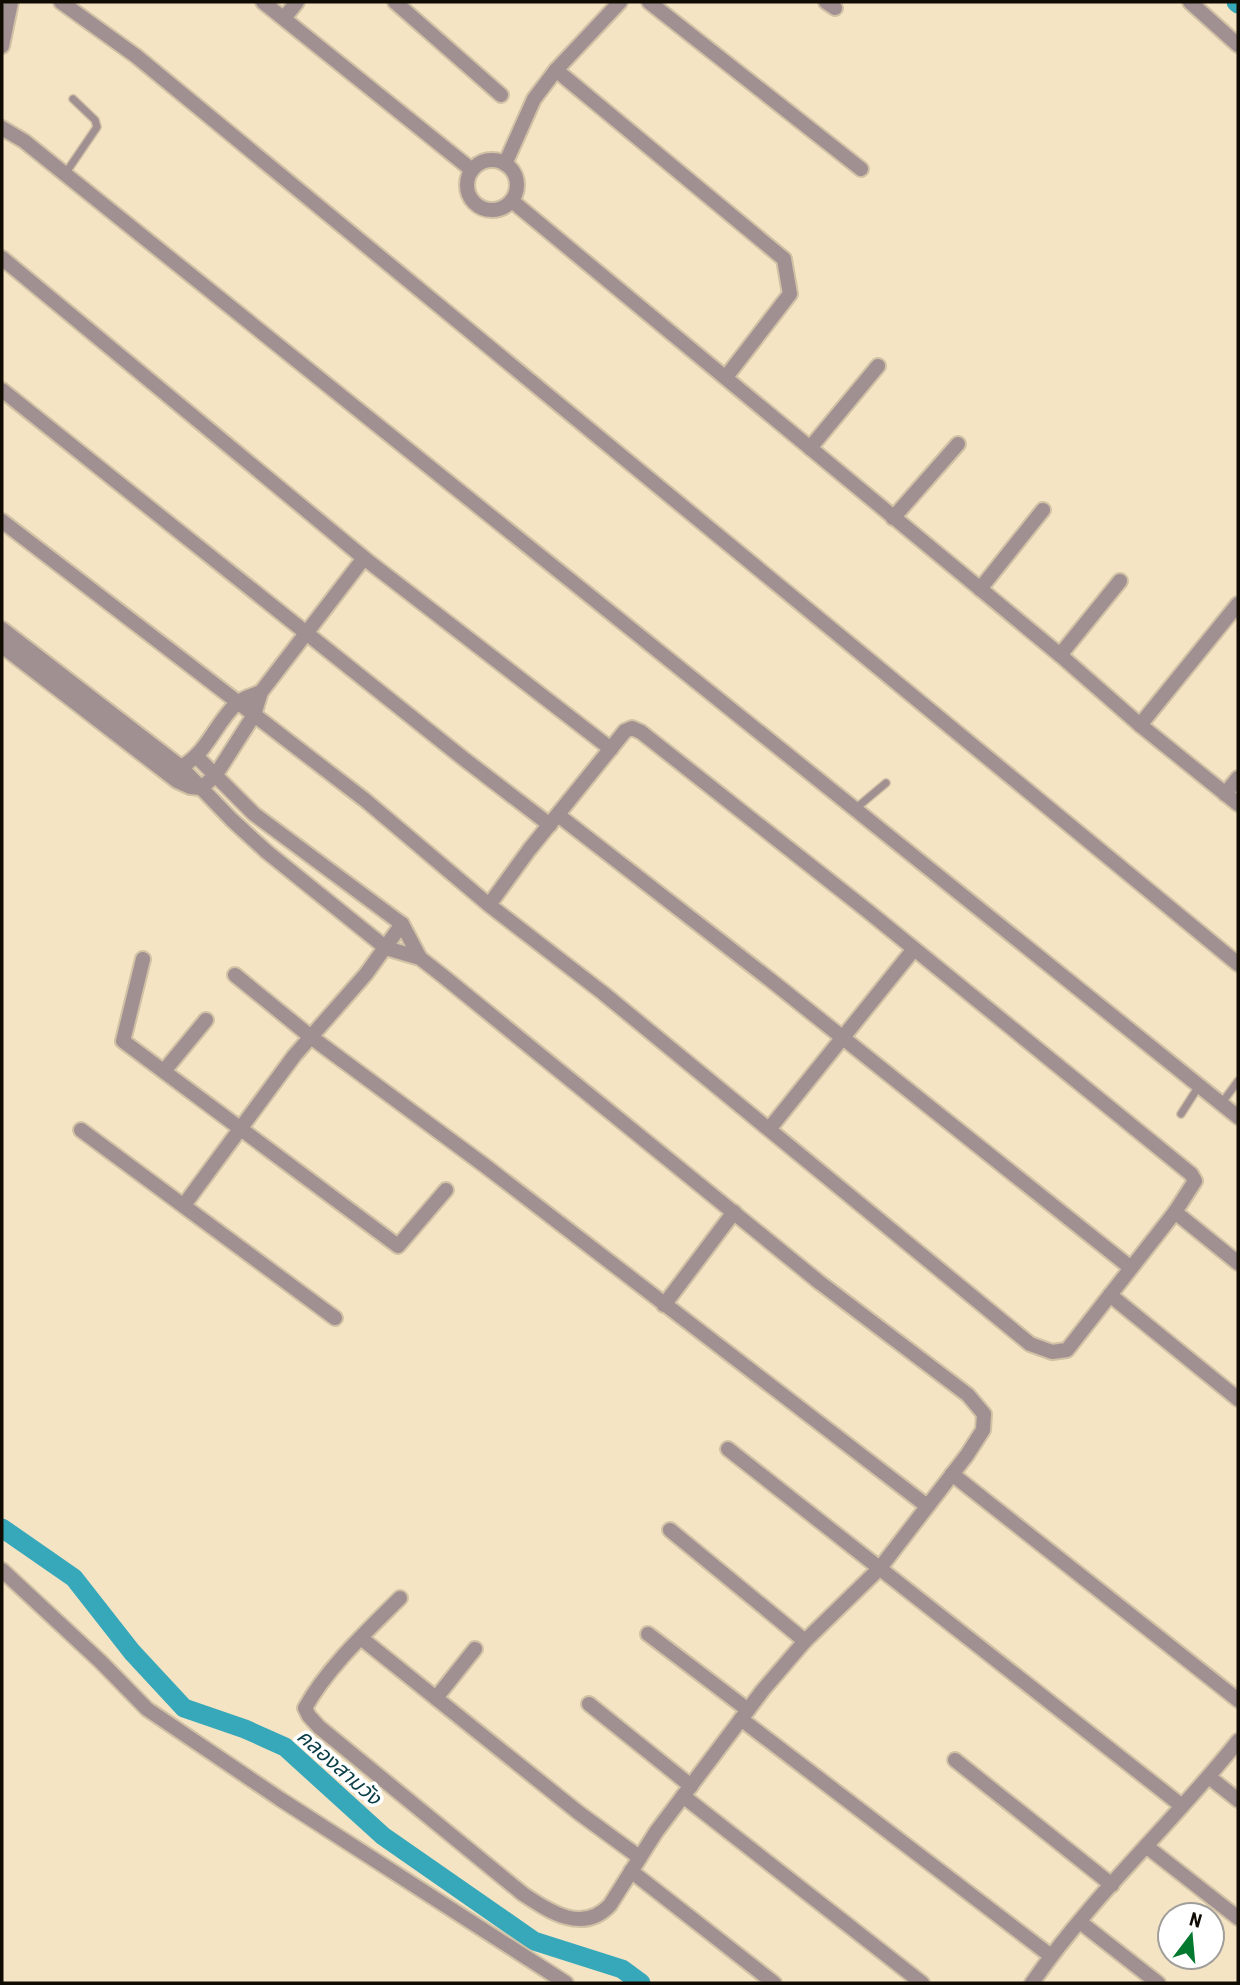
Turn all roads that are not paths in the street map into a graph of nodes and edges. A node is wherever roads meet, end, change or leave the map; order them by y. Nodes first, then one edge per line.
1 (11, 2) edge
2 (61, 2) edge
3 (263, 2) edge
4 (297, 2) edge
5 (395, 2) edge
6 (620, 2) edge
7 (649, 2) edge
8 (1190, 2) edge
9 (284, 18) junction
10 (2, 46) edge
11 (1238, 46) edge
12 (556, 70) junction
13 (501, 95) dead end
14 (73, 99) dead end
15 (2, 128) edge
16 (505, 164) junction
17 (861, 169) dead end
18 (472, 170) junction
19 (65, 174) junction
20 (512, 201) junction
21 (2, 258) edge
22 (878, 366) dead end
23 (726, 377) junction
24 (2, 390) edge
25 (958, 444) dead end
26 (810, 447) junction
27 (1043, 510) dead end
28 (893, 518) junction
29 (2, 521) edge
30 (364, 558) junction
31 (1120, 581) dead end
32 (980, 589) junction
33 (1238, 604) edge
34 (2, 629) edge
35 (306, 633) junction
36 (2, 646) edge
37 (1060, 655) junction
38 (261, 692) junction
39 (237, 702) junction
40 (254, 715) junction
41 (1140, 725) junction
42 (611, 750) junction
43 (196, 756) junction
44 (181, 767) junction
45 (215, 776) junction
46 (1238, 778) edge
47 (886, 783) dead end
48 (201, 788) junction
49 (1225, 794) junction
50 (1238, 804) edge
51 (855, 809) junction
52 (254, 814) junction
53 (554, 820) junction
54 (244, 831) junction
55 (489, 905) junction
56 (402, 924) junction
57 (386, 948) junction
58 (914, 948) junction
59 (420, 958) junction
60 (144, 959) dead end
61 (1238, 964) edge
62 (235, 975) dead end
63 (206, 1020) dead end
64 (311, 1037) junction
65 (842, 1037) junction
66 (164, 1071) junction
67 (1238, 1081) edge
68 (1199, 1086) junction
69 (1221, 1104) junction
70 (1181, 1114) dead end
71 (1238, 1118) edge
72 (770, 1128) junction
73 (241, 1129) junction
74 (81, 1130) dead end
75 (446, 1190) dead end
76 (184, 1205) junction
77 (734, 1212) junction
78 (1175, 1212) junction
79 (1238, 1263) edge
80 (1131, 1268) junction
81 (1110, 1295) junction
82 (664, 1305) junction
83 (335, 1318) dead end
84 (1238, 1399) edge
85 (728, 1449) dead end
86 (953, 1474) junction
87 (928, 1506) junction
88 (670, 1530) dead end
89 (880, 1568) junction
90 (2, 1570) edge
91 (400, 1598) dead end
92 (648, 1634) dead end
93 (361, 1638) junction
94 (806, 1641) junction
95 (475, 1649) dead end
96 (436, 1698) junction
97 (1238, 1700) edge
98 (589, 1704) dead end
99 (745, 1714) junction
100 (1238, 1741) edge
101 (955, 1760) dead end
102 (1209, 1777) junction
103 (687, 1791) junction
104 (1238, 1800) edge
105 (1182, 1806) junction
106 (1146, 1846) junction
107 (639, 1857) junction
108 (631, 1871) junction
109 (1112, 1885) junction
110 (1238, 1918) edge
111 (1080, 1922) junction
112 (1051, 1956) junction
113 (566, 1983) edge
114 (774, 1983) edge
115 (922, 1983) edge
116 (1032, 1983) edge
117 (1158, 1983) edge

1 - 10 street
2 - 61 street
3 - 9 street
4 - 9 street
5 - 13 street
6 - 12 street
7 - 17 street
8 - 11 street
9 - 18 street
12 - 16 street
12 - 23 street
14 - 19 lane
15 - 19 street
16 - 18 street
16 - 20 street
18 - 20 street
19 - 51 street
20 - 23 street
21 - 30 street
22 - 26 street
23 - 26 street
24 - 35 street
25 - 28 street
26 - 28 street
27 - 32 street
28 - 32 street
29 - 39 street
30 - 35 street
30 - 42 street
31 - 37 street
32 - 37 street
33 - 41 street
34 - 44 street
35 - 38 street
35 - 53 street
36 - 48 street
37 - 41 street
38 - 39 street
38 - 40 street
39 - 40 street
39 - 43 street
40 - 45 street
40 - 55 street
41 - 49 street
42 - 53 street
42 - 58 street
43 - 44 street
43 - 45 street
44 - 48 street
45 - 48 street
45 - 52 street
46 - 49 street
47 - 51 lane
48 - 54 street
49 - 50 street
51 - 68 street
52 - 54 street
52 - 56 street
53 - 55 street
53 - 65 street
54 - 57 street
55 - 72 street
56 - 57 street
56 - 59 street
57 - 59 street
57 - 64 street
58 - 65 street
58 - 78 street
59 - 77 street
60 - 66 street
62 - 64 street
63 - 66 street
64 - 73 street
64 - 82 street
65 - 72 street
65 - 80 street
66 - 73 street
67 - 69 lane
68 - 69 street
68 - 70 lane
69 - 71 street
72 - 81 street
73 - 75 street
73 - 76 street
74 - 76 street
76 - 83 street
77 - 82 street
77 - 86 street
78 - 79 street
78 - 80 street
80 - 81 street
81 - 84 street
82 - 87 street
85 - 89 street
86 - 87 street
86 - 97 street
87 - 89 street
88 - 94 street
89 - 94 street
89 - 105 street
90 - 113 street
91 - 93 street
92 - 99 street
93 - 96 street
93 - 108 street
94 - 99 street
95 - 96 street
96 - 107 street
98 - 103 street
99 - 103 street
99 - 112 street
100 - 102 street
101 - 109 street
102 - 104 street
102 - 105 street
103 - 107 street
103 - 115 street
105 - 106 street
106 - 109 street
106 - 110 street
107 - 108 street
108 - 114 street
109 - 111 street
111 - 112 street
111 - 117 street
112 - 116 street

